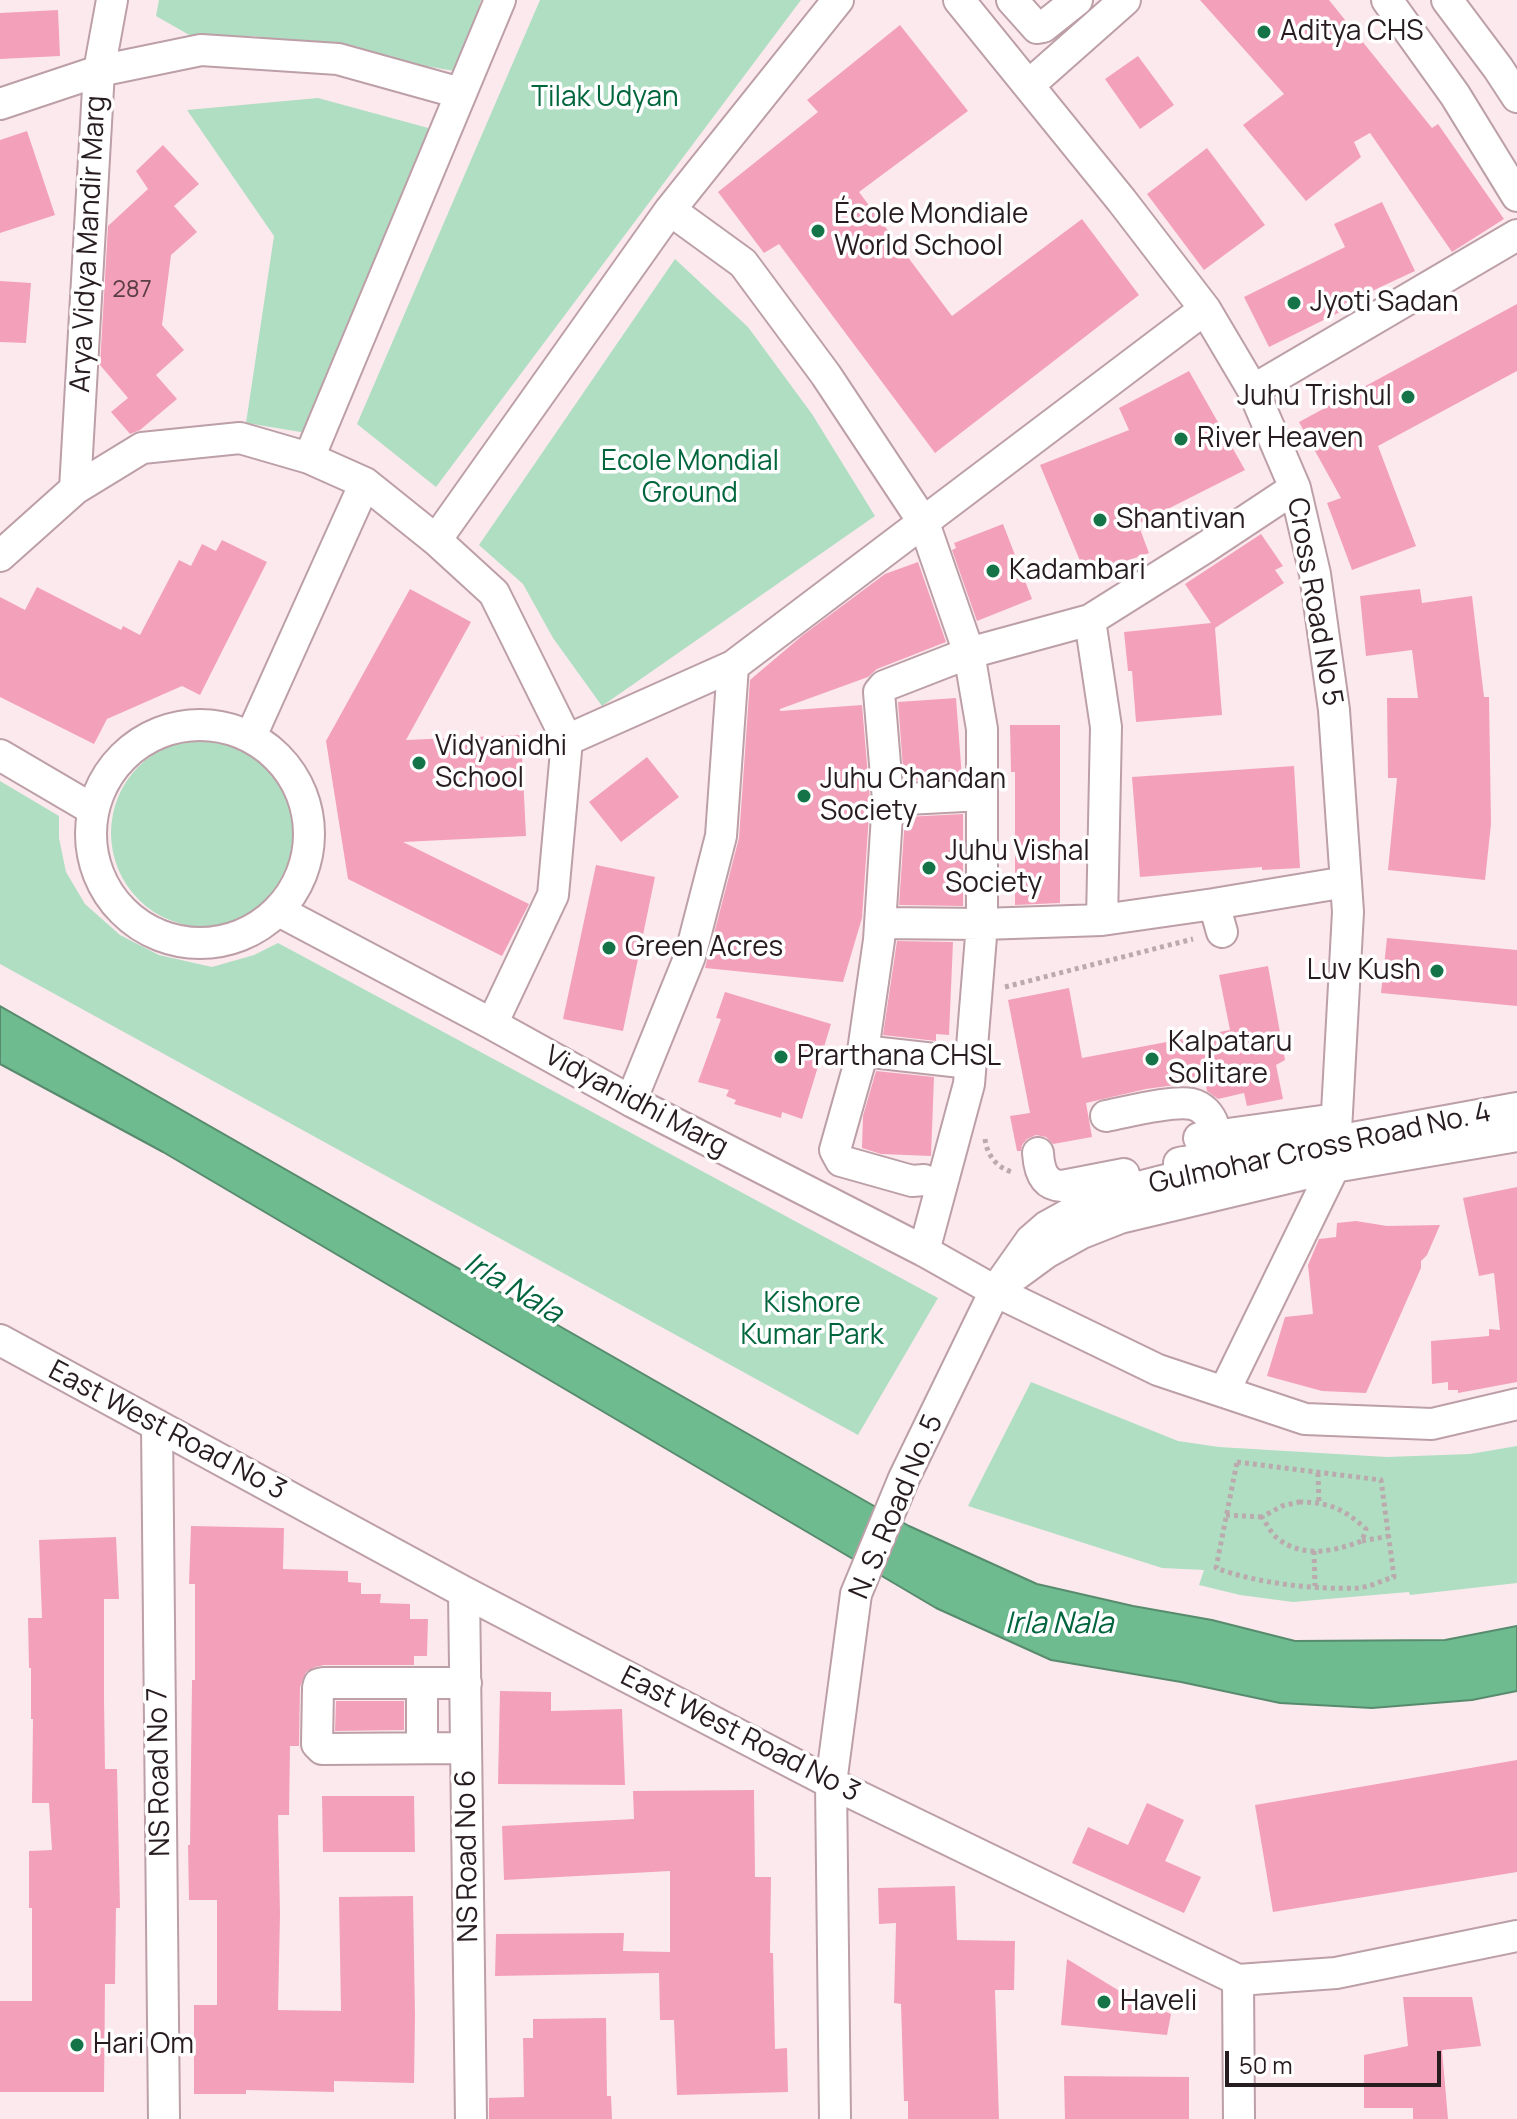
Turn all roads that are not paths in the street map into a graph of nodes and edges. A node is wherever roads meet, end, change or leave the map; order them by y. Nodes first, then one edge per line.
1 (112, 0) edge
2 (500, 0) edge
3 (838, 0) edge
4 (959, 0) edge
5 (1012, 0) edge
6 (1077, 0) edge
7 (1125, 0) edge
8 (1387, 0) edge
9 (1447, 0) edge
10 (99, 71) junction
11 (1029, 85) junction
12 (460, 93) junction
13 (1517, 97) edge
14 (0, 104) edge
15 (1517, 196) edge
16 (670, 210) junction
17 (1517, 235) edge
18 (1205, 309) junction
19 (1253, 390) junction
20 (309, 458) junction
21 (365, 483) junction
22 (1295, 488) junction
23 (75, 489) junction
24 (924, 523) junction
25 (436, 540) junction
26 (0, 556) edge
27 (1090, 620) junction
28 (969, 653) junction
29 (733, 666) junction
30 (251, 736) junction
31 (567, 740) junction
32 (0, 755) edge
33 (982, 795) junction
34 (888, 800) junction
35 (92, 809) junction
36 (1346, 882) junction
37 (279, 911) junction
38 (1102, 920) junction
39 (881, 923) junction
40 (982, 924) junction
41 (492, 1024) junction
42 (864, 1046) junction
43 (978, 1046) junction
44 (631, 1101) junction
45 (1517, 1108) edge
46 (1106, 1116) dead end
47 (1517, 1136) edge
48 (1206, 1137) junction
49 (1335, 1142) junction
50 (924, 1180) dead end
51 (1055, 1189) junction
52 (924, 1251) junction
53 (995, 1291) junction
54 (0, 1340) edge
55 (1224, 1392) junction
56 (1517, 1404) edge
57 (157, 1425) junction
58 (464, 1592) junction
59 (422, 1683) junction
60 (466, 1683) junction
61 (422, 1748) junction
62 (466, 1748) junction
63 (831, 1783) junction
64 (1517, 1936) edge
65 (1238, 1980) junction
66 (164, 2119) edge
67 (471, 2119) edge
68 (835, 2119) edge
69 (1239, 2119) edge

1 - 10 street, Arya Vidya Mandir Marg
2 - 12 street
3 - 16 street
4 - 11 street, Cross Road No 5
5 - 6 street
7 - 11 street
8 - 15 street
9 - 13 street
10 - 12 street
10 - 14 street
10 - 23 street, Arya Vidya Mandir Marg
11 - 18 street, Cross Road No 5
12 - 20 street
16 - 24 street
16 - 25 street
17 - 19 street
18 - 19 street, Cross Road No 5
18 - 24 street
19 - 22 street, Cross Road No 5
20 - 21 street
20 - 23 street
21 - 25 street
21 - 30 street
22 - 27 street
22 - 36 street, Cross Road No 5
23 - 26 street
24 - 28 street
24 - 29 street
25 - 31 street
27 - 28 street
27 - 38 street
28 - 33 street
28 - 34 street
29 - 31 street
29 - 44 street
30 - 35 street
30 - 37 street
31 - 41 street
32 - 35 street
33 - 34 street
33 - 40 street
34 - 39 street
35 - 37 street
36 - 38 street
36 - 49 street, Cross Road No 5
37 - 41 street, Vidyanidhi Marg
38 - 40 street
39 - 40 street
39 - 42 street
40 - 43 street
41 - 44 street, Vidyanidhi Marg
42 - 43 street
42 - 50 street
43 - 52 street
44 - 52 street, Vidyanidhi Marg
45 - 49 street, Gulmohar Cross Road No. 4
46 - 48 street
47 - 49 street, Gulmohar Cross Road No. 4
48 - 49 street
48 - 51 street
49 - 51 street, Gulmohar Cross Road No. 4
49 - 53 street, Gulmohar Cross Road No. 4
49 - 55 street
51 - 53 street, Gulmohar Cross Road No. 4
52 - 53 street, Vidyanidhi Marg
53 - 55 street, Vidyanidhi Marg
53 - 63 street, N. S. Road No. 5
54 - 57 street, East West Road No 3
55 - 56 street, Vidyanidhi Marg
57 - 58 street, East West Road No 3
57 - 66 street, NS Road No 7
58 - 60 street, NS Road No 6
58 - 63 street, East West Road No 3
59 - 60 street
59 - 61 street
59 - 61 street
60 - 62 street, NS Road No 6
61 - 62 street
62 - 67 street, NS Road No 6
63 - 65 street, East West Road No 3
63 - 68 street, N. S. Road No. 5
64 - 65 street, East West Road No 3
65 - 69 street

